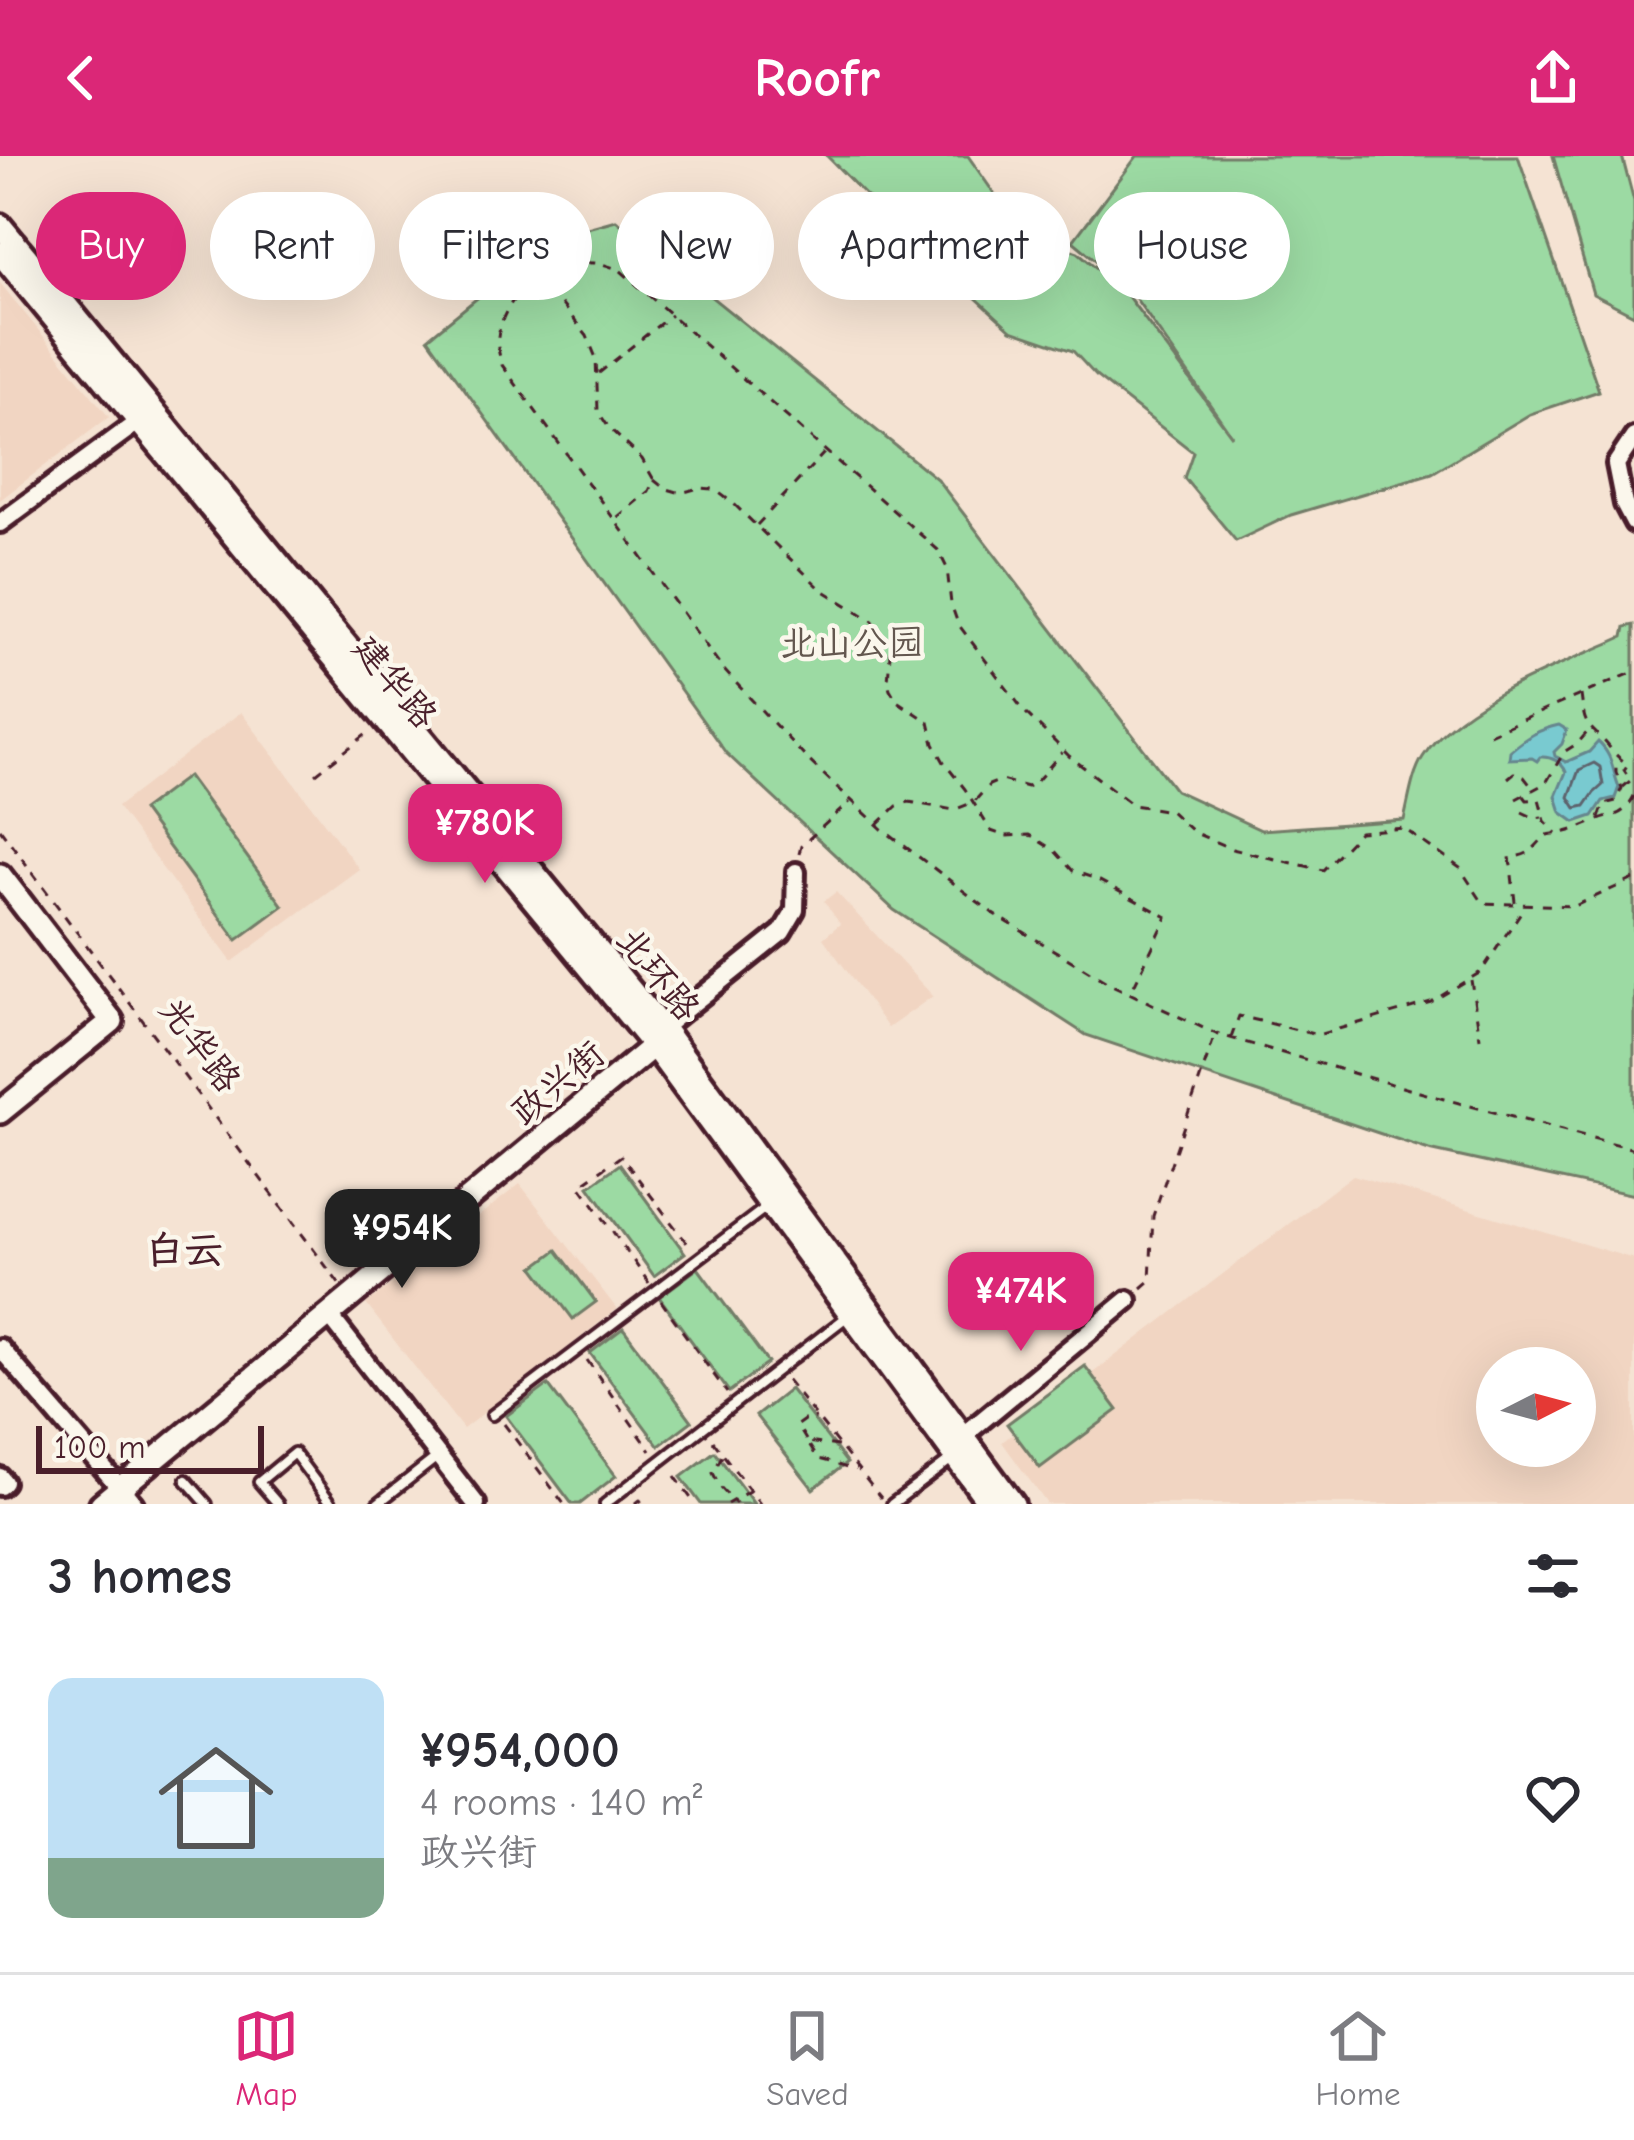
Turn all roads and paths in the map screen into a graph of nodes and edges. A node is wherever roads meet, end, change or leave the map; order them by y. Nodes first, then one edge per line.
1 (0, 225) edge
2 (0, 253) edge
3 (592, 262) edge
4 (512, 300) edge
5 (558, 300) edge
6 (671, 315) junction
7 (598, 374) junction
8 (139, 421) junction
9 (1634, 437) edge
10 (826, 452) junction
11 (654, 480) junction
12 (664, 488) junction
13 (649, 491) junction
14 (614, 520) junction
15 (1634, 523) edge
16 (0, 524) edge
17 (755, 526) junction
18 (1634, 672) edge
19 (1581, 693) junction
20 (384, 719) junction
21 (1590, 729) junction
22 (1489, 734) dead end
23 (1064, 751) junction
24 (1616, 762) dead end
25 (316, 774) dead end
26 (1508, 778) dead end
27 (1533, 788) junction
28 (1622, 788) junction
29 (1522, 795) junction
30 (1634, 796) edge
31 (1516, 799) dead end
32 (851, 800) junction
33 (974, 802) junction
34 (1522, 812) dead end
35 (1544, 817) junction
36 (1598, 820) junction
37 (877, 824) junction
38 (0, 830) edge
39 (1558, 834) junction
40 (796, 872) joint
41 (0, 875) edge
42 (1634, 879) edge
43 (1515, 904) junction
44 (1526, 904) junction
45 (1471, 978) junction
46 (1131, 994) junction
47 (1216, 1034) junction
48 (661, 1036) junction
49 (1231, 1038) junction
50 (1480, 1038) dead end
51 (0, 1112) edge
52 (1634, 1149) edge
53 (770, 1204) junction
54 (698, 1258) junction
55 (655, 1292) junction
56 (350, 1297) junction
57 (1127, 1300) joint
58 (857, 1308) junction
59 (328, 1315) junction
60 (0, 1348) edge
61 (579, 1349) junction
62 (788, 1380) dead end
63 (727, 1393) dead end
64 (494, 1414) joint
65 (818, 1418) junction
66 (713, 1441) dead end
67 (807, 1442) junction
68 (840, 1446) junction
69 (956, 1447) junction
70 (651, 1450) dead end
71 (723, 1454) junction
72 (439, 1456) junction
73 (859, 1469) junction
74 (675, 1476) dead end
75 (185, 1480) dead end
76 (750, 1490) junction
77 (127, 1496) edge
78 (734, 1502) edge
79 (101, 1504) edge
80 (207, 1504) edge
81 (278, 1504) edge
82 (332, 1504) edge
83 (377, 1504) edge
84 (476, 1504) edge
85 (564, 1504) edge
86 (605, 1504) edge
87 (695, 1504) edge
88 (727, 1504) edge
89 (760, 1504) edge
90 (889, 1504) edge
91 (990, 1504) edge
92 (1013, 1504) edge

1 - 48 street, 北环路
2 - 8 street, 建华路
3 - 6 path
4 - 14 path
5 - 7 path
6 - 7 path
6 - 10 path
7 - 11 path
8 - 16 street
8 - 20 street, 建华路
9 - 15 street
10 - 17 path
10 - 23 path
11 - 12 path
11 - 13 path
12 - 13 path
12 - 17 path
13 - 14 path
14 - 32 path
17 - 33 path
18 - 19 path
19 - 21 path
19 - 22 path
20 - 25 path
20 - 48 street, 建华路
21 - 27 path
21 - 28 path
23 - 33 path
23 - 43 path
24 - 28 path
26 - 27 path
27 - 29 path
28 - 36 path
29 - 31 path
29 - 35 path
30 - 36 path
32 - 37 path
32 - 40 path
33 - 37 path
33 - 46 path
34 - 35 path
35 - 39 path
36 - 39 path
37 - 46 path
38 - 56 path, 光华路
39 - 43 path
40 - 48 street
41 - 51 street
42 - 44 path
43 - 44 path
44 - 45 path
45 - 49 path
45 - 50 path
46 - 47 path
47 - 49 path
47 - 57 path
48 - 53 street, 建华路
48 - 56 street, 政兴街
48 - 58 street, 北环路
49 - 52 path
53 - 54 lane
53 - 58 street, 建华路
54 - 55 lane
54 - 55 path
55 - 61 lane
55 - 63 path
56 - 59 street, 政兴街
57 - 69 street
58 - 69 street, 北环路
58 - 86 lane
59 - 72 street
59 - 77 street, 政兴街
60 - 77 street
61 - 64 lane
61 - 70 path
62 - 65 path
64 - 85 path
65 - 67 path
65 - 68 path
66 - 71 path
67 - 68 path
67 - 73 path
68 - 73 path
69 - 90 lane
69 - 91 street
69 - 92 street, 北环路
71 - 76 path
71 - 78 path
72 - 83 lane
72 - 84 street
73 - 90 path
74 - 87 path
75 - 80 lane
76 - 78 path
76 - 89 path
77 - 79 street, 政兴街
78 - 88 path
81 - 82 lane

